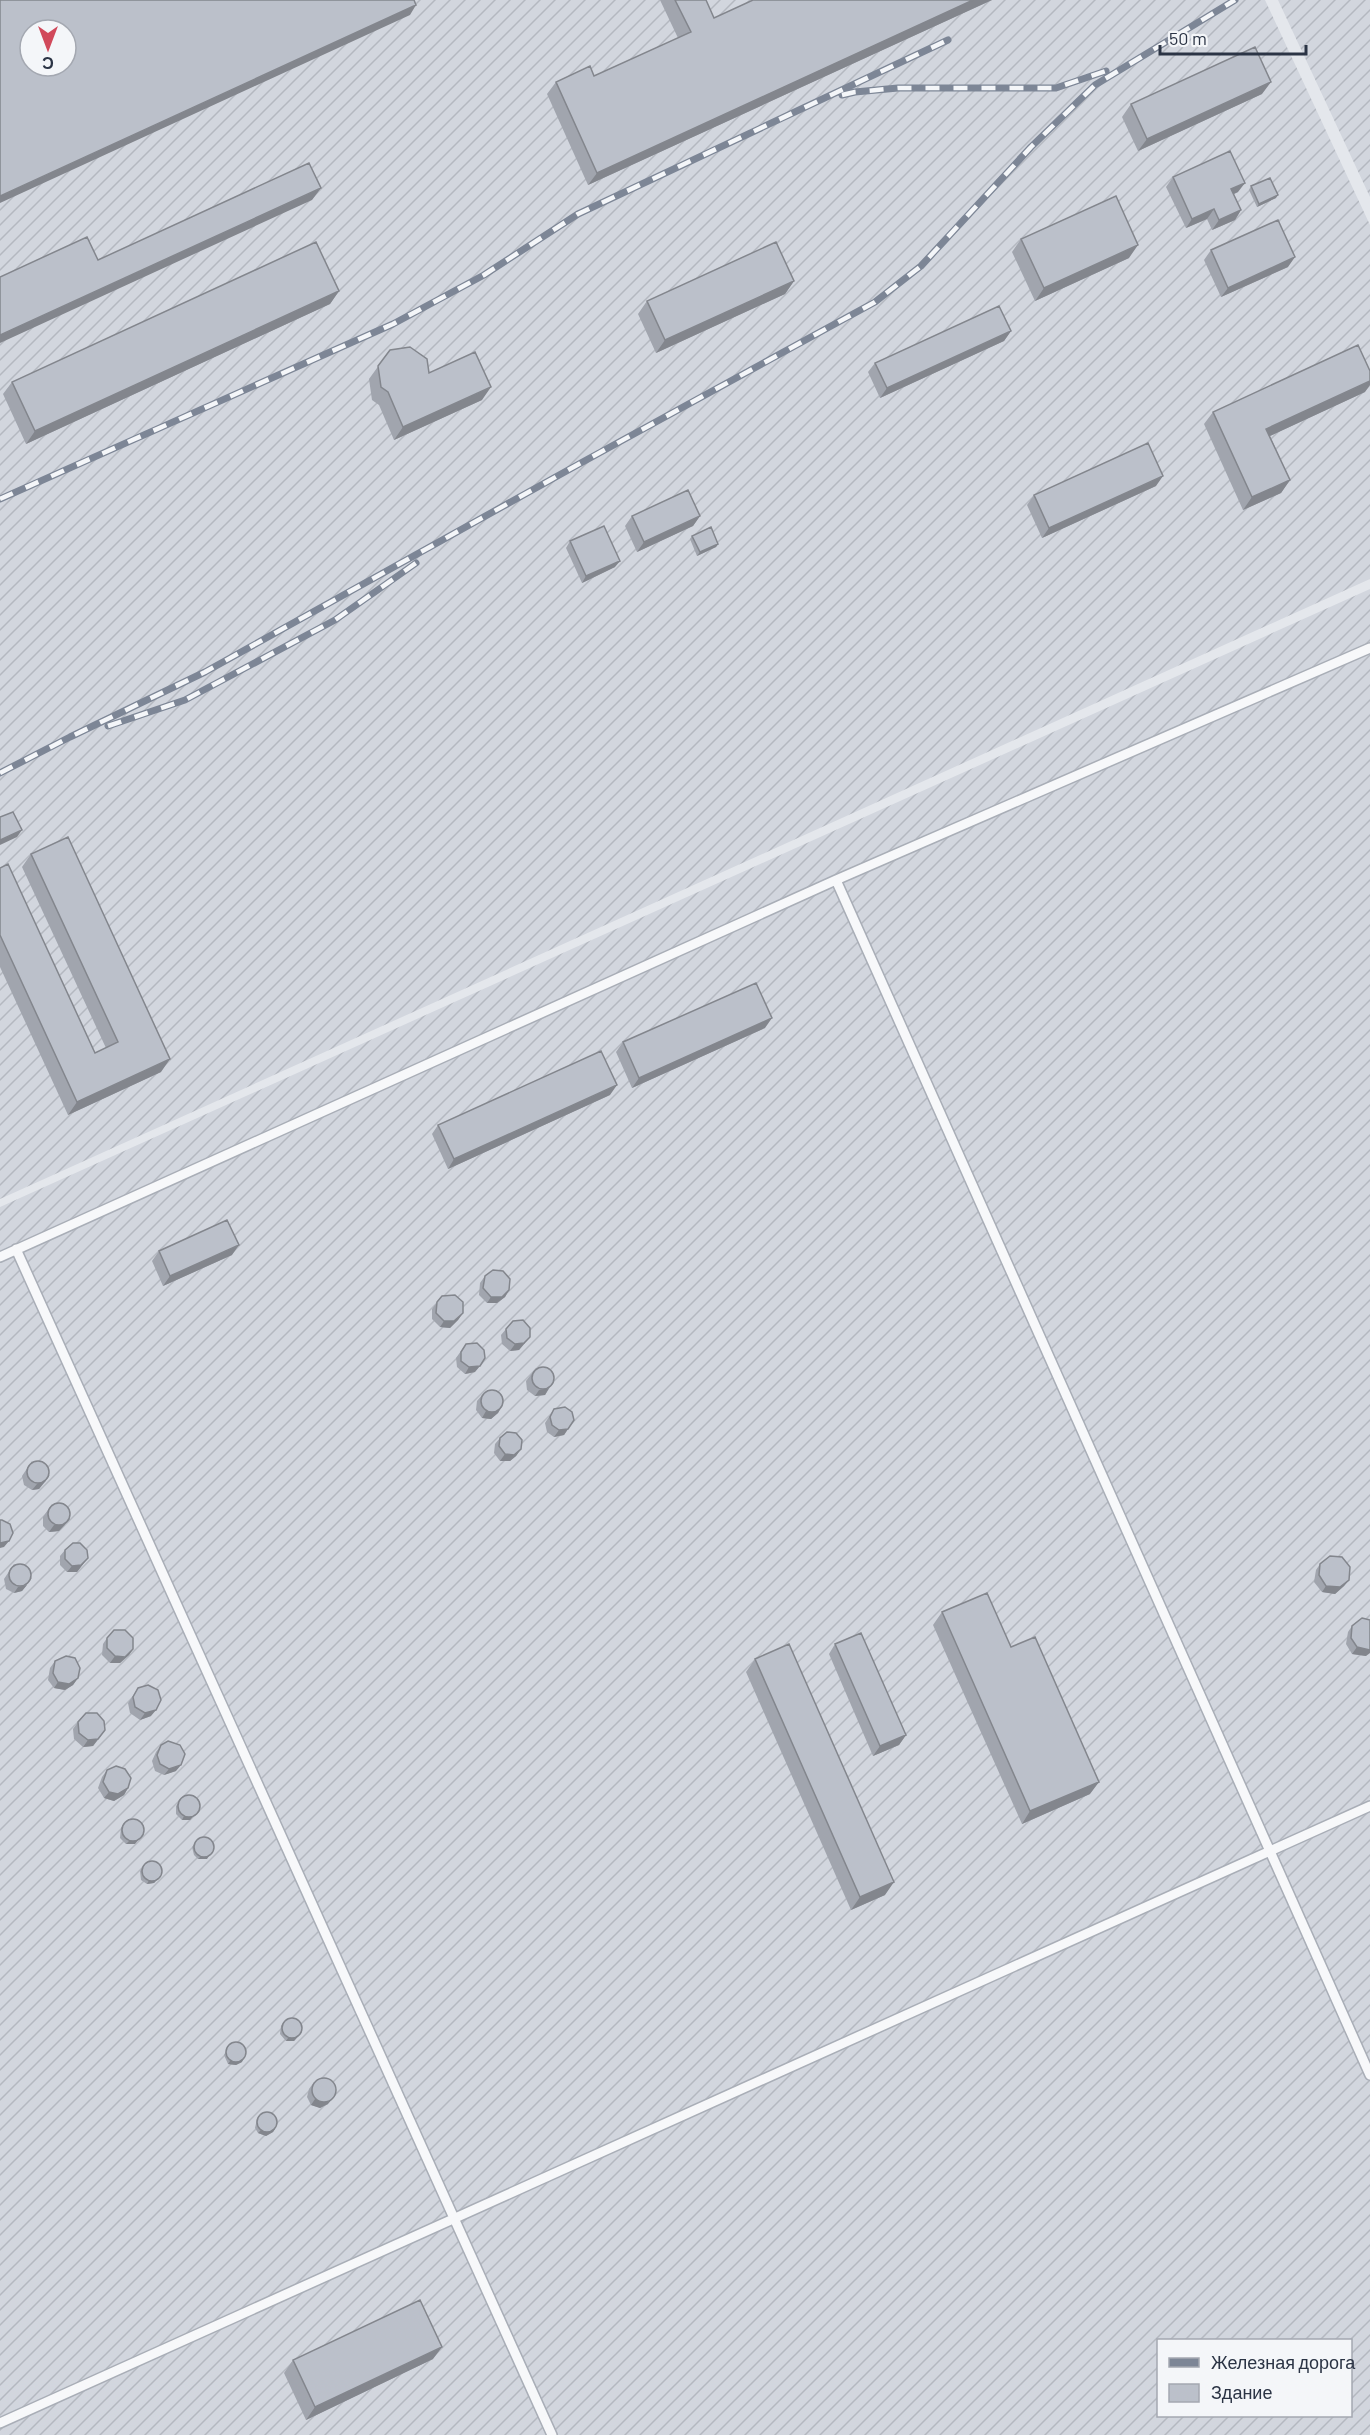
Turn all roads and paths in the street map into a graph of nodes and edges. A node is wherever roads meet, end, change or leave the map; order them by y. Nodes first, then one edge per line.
1 (1370, 648) edge
2 (837, 880) junction
3 (16, 1250) junction
4 (0, 1257) edge
5 (1370, 1806) edge
6 (1270, 1851) junction
7 (1370, 2075) edge
8 (454, 2218) junction
9 (0, 2423) edge
10 (552, 2435) edge

1 - 2 lane
2 - 3 lane
2 - 6 lane
3 - 4 lane
3 - 8 lane
5 - 6 lane
6 - 7 lane
6 - 8 lane
8 - 9 lane
8 - 10 lane

